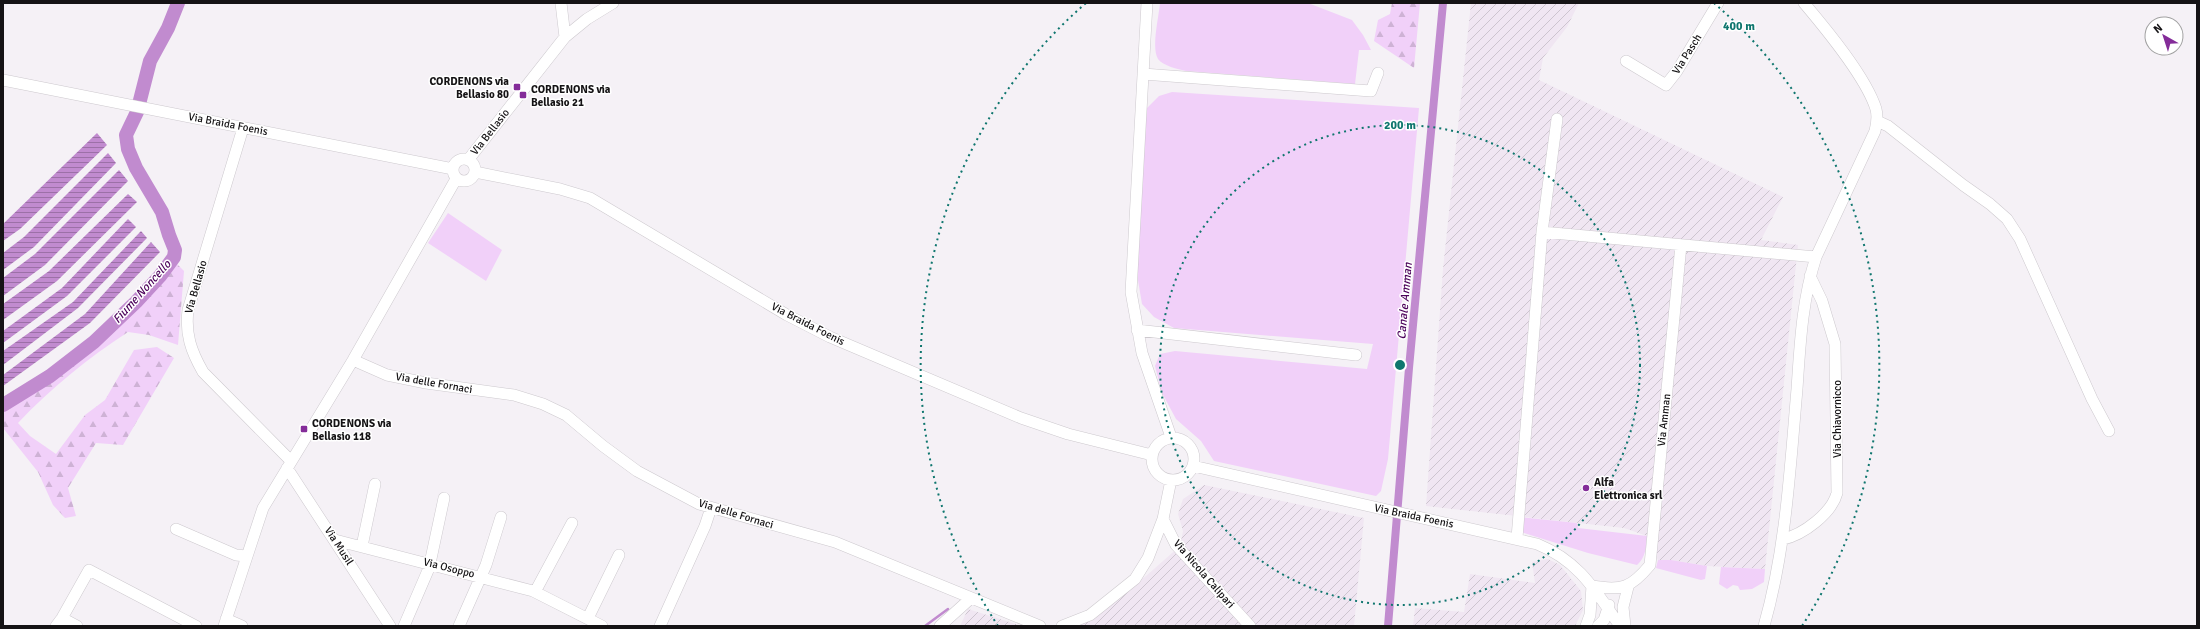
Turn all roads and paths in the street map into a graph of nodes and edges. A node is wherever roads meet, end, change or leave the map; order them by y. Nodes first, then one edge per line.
1 (561, 3) edge
2 (613, 3) edge
3 (1147, 3) edge
4 (1718, 3) edge
5 (1804, 3) edge
6 (565, 37) junction
7 (1626, 61) dead end
8 (1378, 73) dead end
9 (1143, 74) junction
10 (3, 80) edge
11 (1557, 119) dead end
12 (1877, 121) junction
13 (243, 128) junction
14 (468, 160) junction
15 (475, 172) junction
16 (454, 174) junction
17 (1542, 232) junction
18 (1681, 245) junction
19 (1816, 257) junction
20 (1810, 276) junction
21 (1137, 330) junction
22 (1356, 356) dead end
23 (353, 360) junction
24 (2109, 431) dead end
25 (1171, 437) junction
26 (1152, 455) junction
27 (289, 464) junction
28 (1193, 466) junction
29 (1171, 480) junction
30 (375, 484) dead end
31 (444, 498) dead end
32 (712, 508) junction
33 (501, 517) dead end
34 (1164, 519) junction
35 (572, 523) dead end
36 (176, 529) dead end
37 (1517, 538) junction
38 (1783, 539) junction
39 (335, 540) junction
40 (362, 546) junction
41 (246, 556) junction
42 (619, 556) dead end
43 (430, 564) junction
44 (481, 577) junction
45 (1592, 586) junction
46 (1623, 588) junction
47 (535, 592) junction
48 (970, 599) junction
49 (1625, 599) junction
50 (1609, 610) junction
51 (1590, 615) junction
52 (588, 618) junction
53 (59, 622) edge
54 (225, 623) edge
55 (661, 624) edge
56 (77, 626) edge
57 (196, 626) edge
58 (242, 626) edge
59 (390, 626) edge
60 (404, 626) edge
61 (459, 626) edge
62 (602, 626) edge
63 (940, 626) edge
64 (1040, 626) edge
65 (1062, 626) edge
66 (1250, 626) edge
67 (1586, 626) edge
68 (1598, 626) edge
69 (1620, 626) edge
70 (1625, 626) edge
71 (1764, 626) edge

1 - 6 street
2 - 6 street, Via Bellasio
3 - 9 street
4 - 7 street, Via Pasch
5 - 12 street
6 - 14 street, Via Bellasio
8 - 9 street
9 - 21 street
10 - 13 street, Via Braida Foenis
11 - 17 street
12 - 19 street
12 - 24 street
13 - 16 street, Via Braida Foenis
13 - 27 street, Via Bellasio
14 - 15 street
14 - 16 street
15 - 16 street
15 - 26 street, Via Braida Foenis
16 - 23 street
17 - 18 street
17 - 37 street
18 - 19 street
18 - 46 street, Via Amman
19 - 20 street
20 - 38 street
20 - 38 street, Via Chiavornicco
21 - 22 street
21 - 25 street
23 - 27 street
23 - 32 street, Via delle Fornaci
25 - 26 street
25 - 28 street
26 - 29 street
27 - 39 street, Via Musil
27 - 41 street
28 - 29 street
28 - 37 street, Via Braida Foenis
29 - 34 street
30 - 40 street
31 - 43 street
32 - 48 street, Via delle Fornaci
32 - 55 street
33 - 44 street
34 - 65 street
34 - 66 street, Via Nicola Calipari
35 - 47 street
36 - 41 street
37 - 45 street, Via Braida Foenis
38 - 71 street
39 - 40 street, Via Osoppo
39 - 59 street, Via Musil
40 - 43 street, Via Osoppo
41 - 54 street
42 - 52 street
43 - 44 street, Via Osoppo
43 - 60 street
44 - 47 street, Via Osoppo
44 - 61 street
45 - 46 street
45 - 50 street, Via Braida Foenis
45 - 51 street
46 - 49 street
46 - 50 street, Via Amman
47 - 52 street, Via Osoppo
48 - 63 street
48 - 64 street, Via delle Fornaci
49 - 50 street
49 - 70 street
50 - 51 street
50 - 68 street
50 - 69 street
51 - 67 street
52 - 62 street, Via Osoppo
53 - 56 street
53 - 57 street
54 - 58 street

